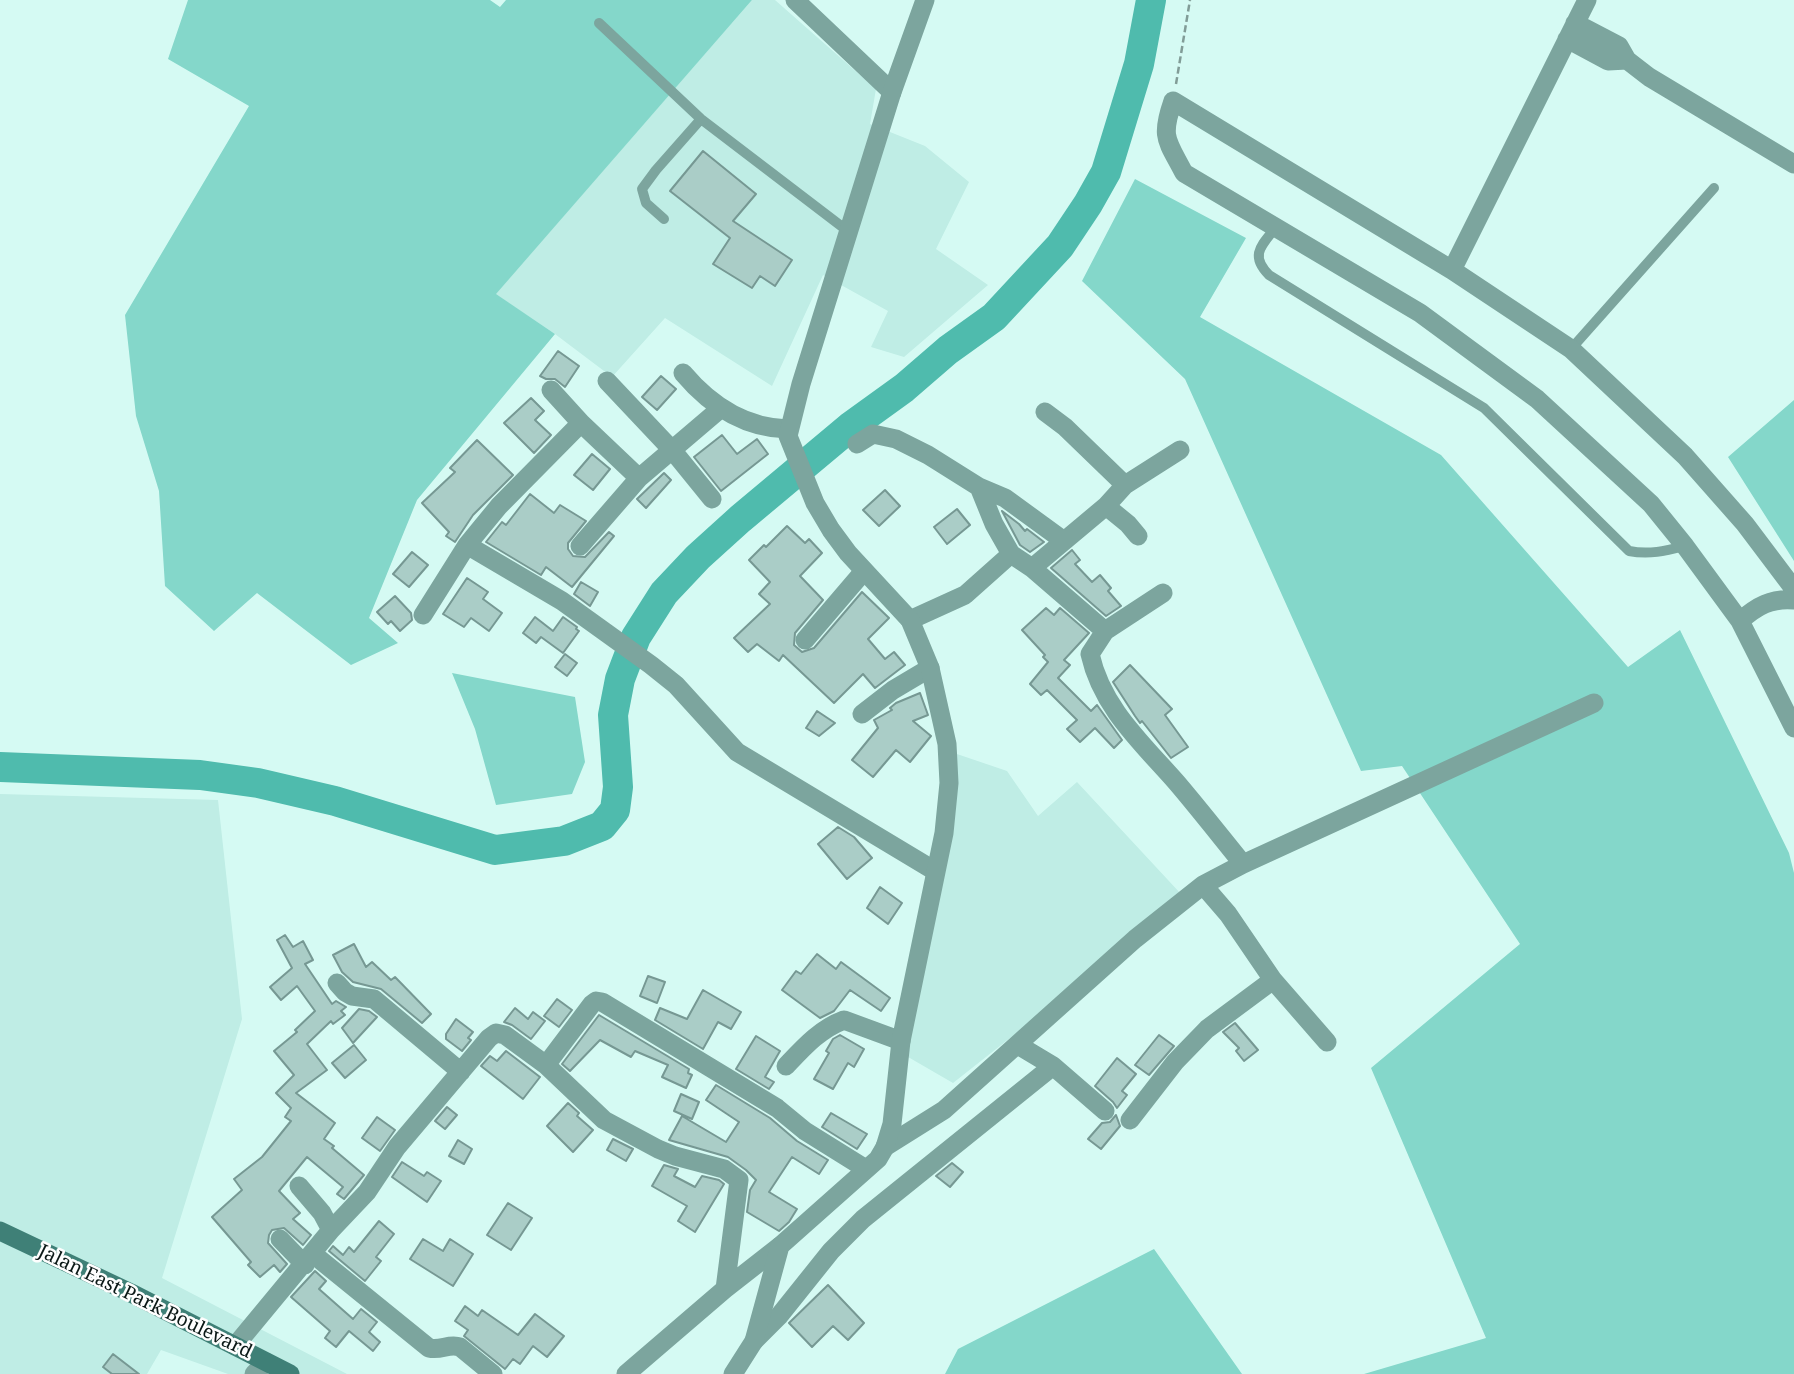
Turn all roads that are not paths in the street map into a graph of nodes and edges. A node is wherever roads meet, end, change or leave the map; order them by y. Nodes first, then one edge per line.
1 (796, 0) edge
2 (925, 0) edge
3 (1587, 0) edge
4 (599, 23) dead end
5 (1571, 31) junction
6 (892, 92) junction
7 (701, 119) junction
8 (1794, 164) edge
9 (1714, 188) dead end
10 (664, 219) dead end
11 (1276, 228) junction
12 (849, 232) junction
13 (1452, 270) junction
14 (1571, 349) junction
15 (683, 373) dead end
16 (607, 381) dead end
17 (551, 390) dead end
18 (720, 409) junction
19 (1045, 412) dead end
20 (581, 424) junction
21 (788, 433) junction
22 (857, 444) dead end
23 (1180, 450) dead end
24 (673, 452) junction
25 (639, 478) junction
26 (1125, 485) junction
27 (979, 487) junction
28 (712, 499) dead end
29 (1106, 506) junction
30 (1138, 536) dead end
31 (1063, 541) junction
32 (467, 545) junction
33 (580, 546) dead end
34 (1685, 546) junction
35 (1011, 554) junction
36 (1032, 568) junction
37 (864, 571) junction
38 (1794, 589) edge
39 (1163, 593) dead end
40 (1794, 600) edge
41 (423, 615) dead end
42 (910, 620) junction
43 (1740, 621) junction
44 (1105, 631) junction
45 (805, 640) dead end
46 (930, 668) junction
47 (1594, 703) dead end
48 (862, 714) dead end
49 (1794, 727) edge
50 (1243, 864) junction
51 (936, 871) junction
52 (1207, 890) junction
53 (1273, 980) junction
54 (337, 984) dead end
55 (901, 1041) junction
56 (1327, 1042) dead end
57 (1034, 1055) junction
58 (547, 1065) junction
59 (786, 1066) dead end
60 (461, 1072) junction
61 (1105, 1111) dead end
62 (1130, 1120) dead end
63 (885, 1147) junction
64 (866, 1170) junction
65 (299, 1186) dead end
66 (331, 1230) junction
67 (0, 1231) edge
68 (280, 1239) dead end
69 (780, 1246) junction
70 (309, 1260) junction
71 (725, 1289) junction
72 (754, 1342) junction
73 (235, 1346) junction
74 (260, 1368) edge
75 (290, 1374) edge
76 (492, 1374) edge
77 (626, 1374) edge
78 (733, 1374) edge

1 - 6 street
2 - 6 street
3 - 5 street
4 - 7 lane
5 - 8 street
5 - 13 street
6 - 12 street
7 - 10 lane
7 - 12 lane
9 - 14 lane
11 - 13 street
11 - 34 street
11 - 34 lane
12 - 21 street
13 - 14 street
14 - 38 street
15 - 18 street
16 - 24 street
17 - 20 street
18 - 21 street
18 - 24 street
19 - 26 street
20 - 25 street
20 - 32 street
21 - 37 street
22 - 27 street
23 - 26 street
24 - 25 street
24 - 28 street
25 - 33 street
26 - 29 street
27 - 31 street
27 - 35 street
29 - 30 street
29 - 31 street
31 - 36 street
32 - 41 street
32 - 51 street
34 - 43 street
35 - 36 street
35 - 42 street
36 - 44 street
37 - 42 street
37 - 45 street
39 - 44 street
40 - 43 street
42 - 46 street
43 - 49 street
44 - 50 street
46 - 48 street
46 - 51 street
47 - 50 street
50 - 52 street
51 - 55 street
52 - 53 street
52 - 57 street
53 - 56 street
53 - 62 street
54 - 60 street
55 - 59 street
55 - 63 street
57 - 61 street
57 - 63 street
57 - 72 street
58 - 60 street
58 - 64 street
58 - 71 street
60 - 66 street
63 - 64 street
64 - 69 street
65 - 66 street
66 - 70 street
67 - 73 main road, Jalan East Park Boulevard
68 - 70 street
69 - 71 street
69 - 72 street
70 - 73 street
70 - 76 street
71 - 77 street
72 - 78 street
73 - 74 main road, Jalan East Park Boulevard
74 - 75 main road, Jalan East Park Boulevard

